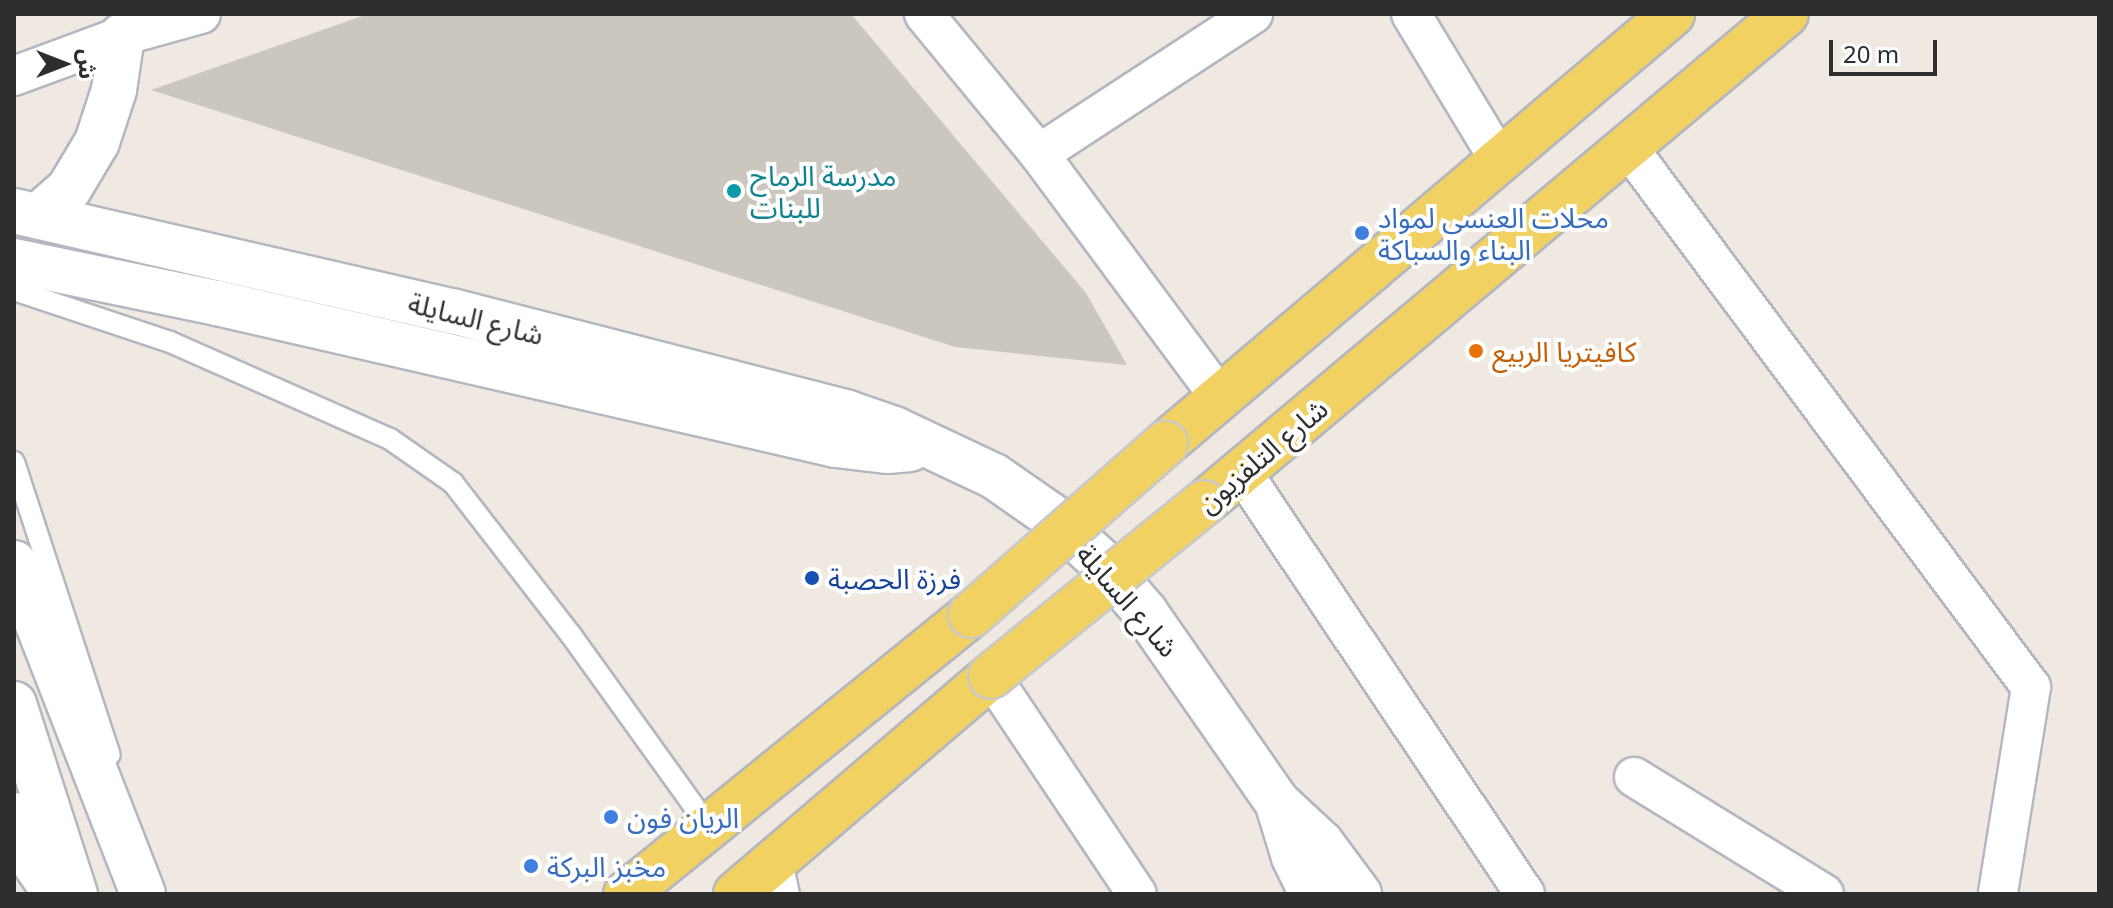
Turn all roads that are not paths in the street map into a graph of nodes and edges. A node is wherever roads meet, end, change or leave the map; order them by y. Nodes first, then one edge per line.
1 (201, 14) edge
2 (924, 14) edge
3 (1253, 14) edge
4 (1411, 14) edge
5 (1672, 14) edge
6 (1786, 14) edge
7 (122, 36) junction
8 (14, 76) edge
9 (1627, 146) junction
10 (1039, 154) junction
11 (1500, 161) junction
12 (26, 213) edge
13 (14, 261) edge
14 (14, 290) edge
15 (1219, 396) junction
16 (932, 447) junction
17 (14, 462) edge
18 (1242, 472) junction
19 (14, 563) edge
20 (991, 676) junction
21 (14, 704) edge
22 (1634, 777) dead end
23 (1277, 802) junction
24 (14, 815) edge
25 (708, 826) junction
26 (123, 845) junction
27 (777, 878) edge
28 (56, 894) edge
29 (75, 894) edge
30 (143, 894) edge
31 (626, 894) edge
32 (736, 894) edge
33 (1137, 894) edge
34 (1312, 894) edge
35 (1359, 894) edge
36 (1525, 894) edge
37 (1824, 894) edge
38 (1998, 894) edge

1 - 7 street
2 - 10 street
3 - 10 street
4 - 11 street
5 - 11 main road
6 - 9 main road, شارع التلفزيون
7 - 8 street
7 - 12 main road
9 - 18 main road, شارع التلفزيون
9 - 38 street
10 - 15 street
11 - 15 main road
12 - 16 main road, شارع السايلة
13 - 16 main road, شارع السايلة
14 - 25 lane
15 - 25 main road, bridge
16 - 23 main road, شارع السايلة
17 - 26 lane
18 - 20 main road, شارع التلفزيون, bridge
18 - 36 street
19 - 26 main road
20 - 27 main road, شارع التلفزيون
20 - 33 street
21 - 29 main road
22 - 37 street
23 - 34 main road, شارع السايلة
23 - 35 main road, شارع السايلة
24 - 28 main road
25 - 31 main road
26 - 30 main road
27 - 32 main road, شارع التلفزيون

